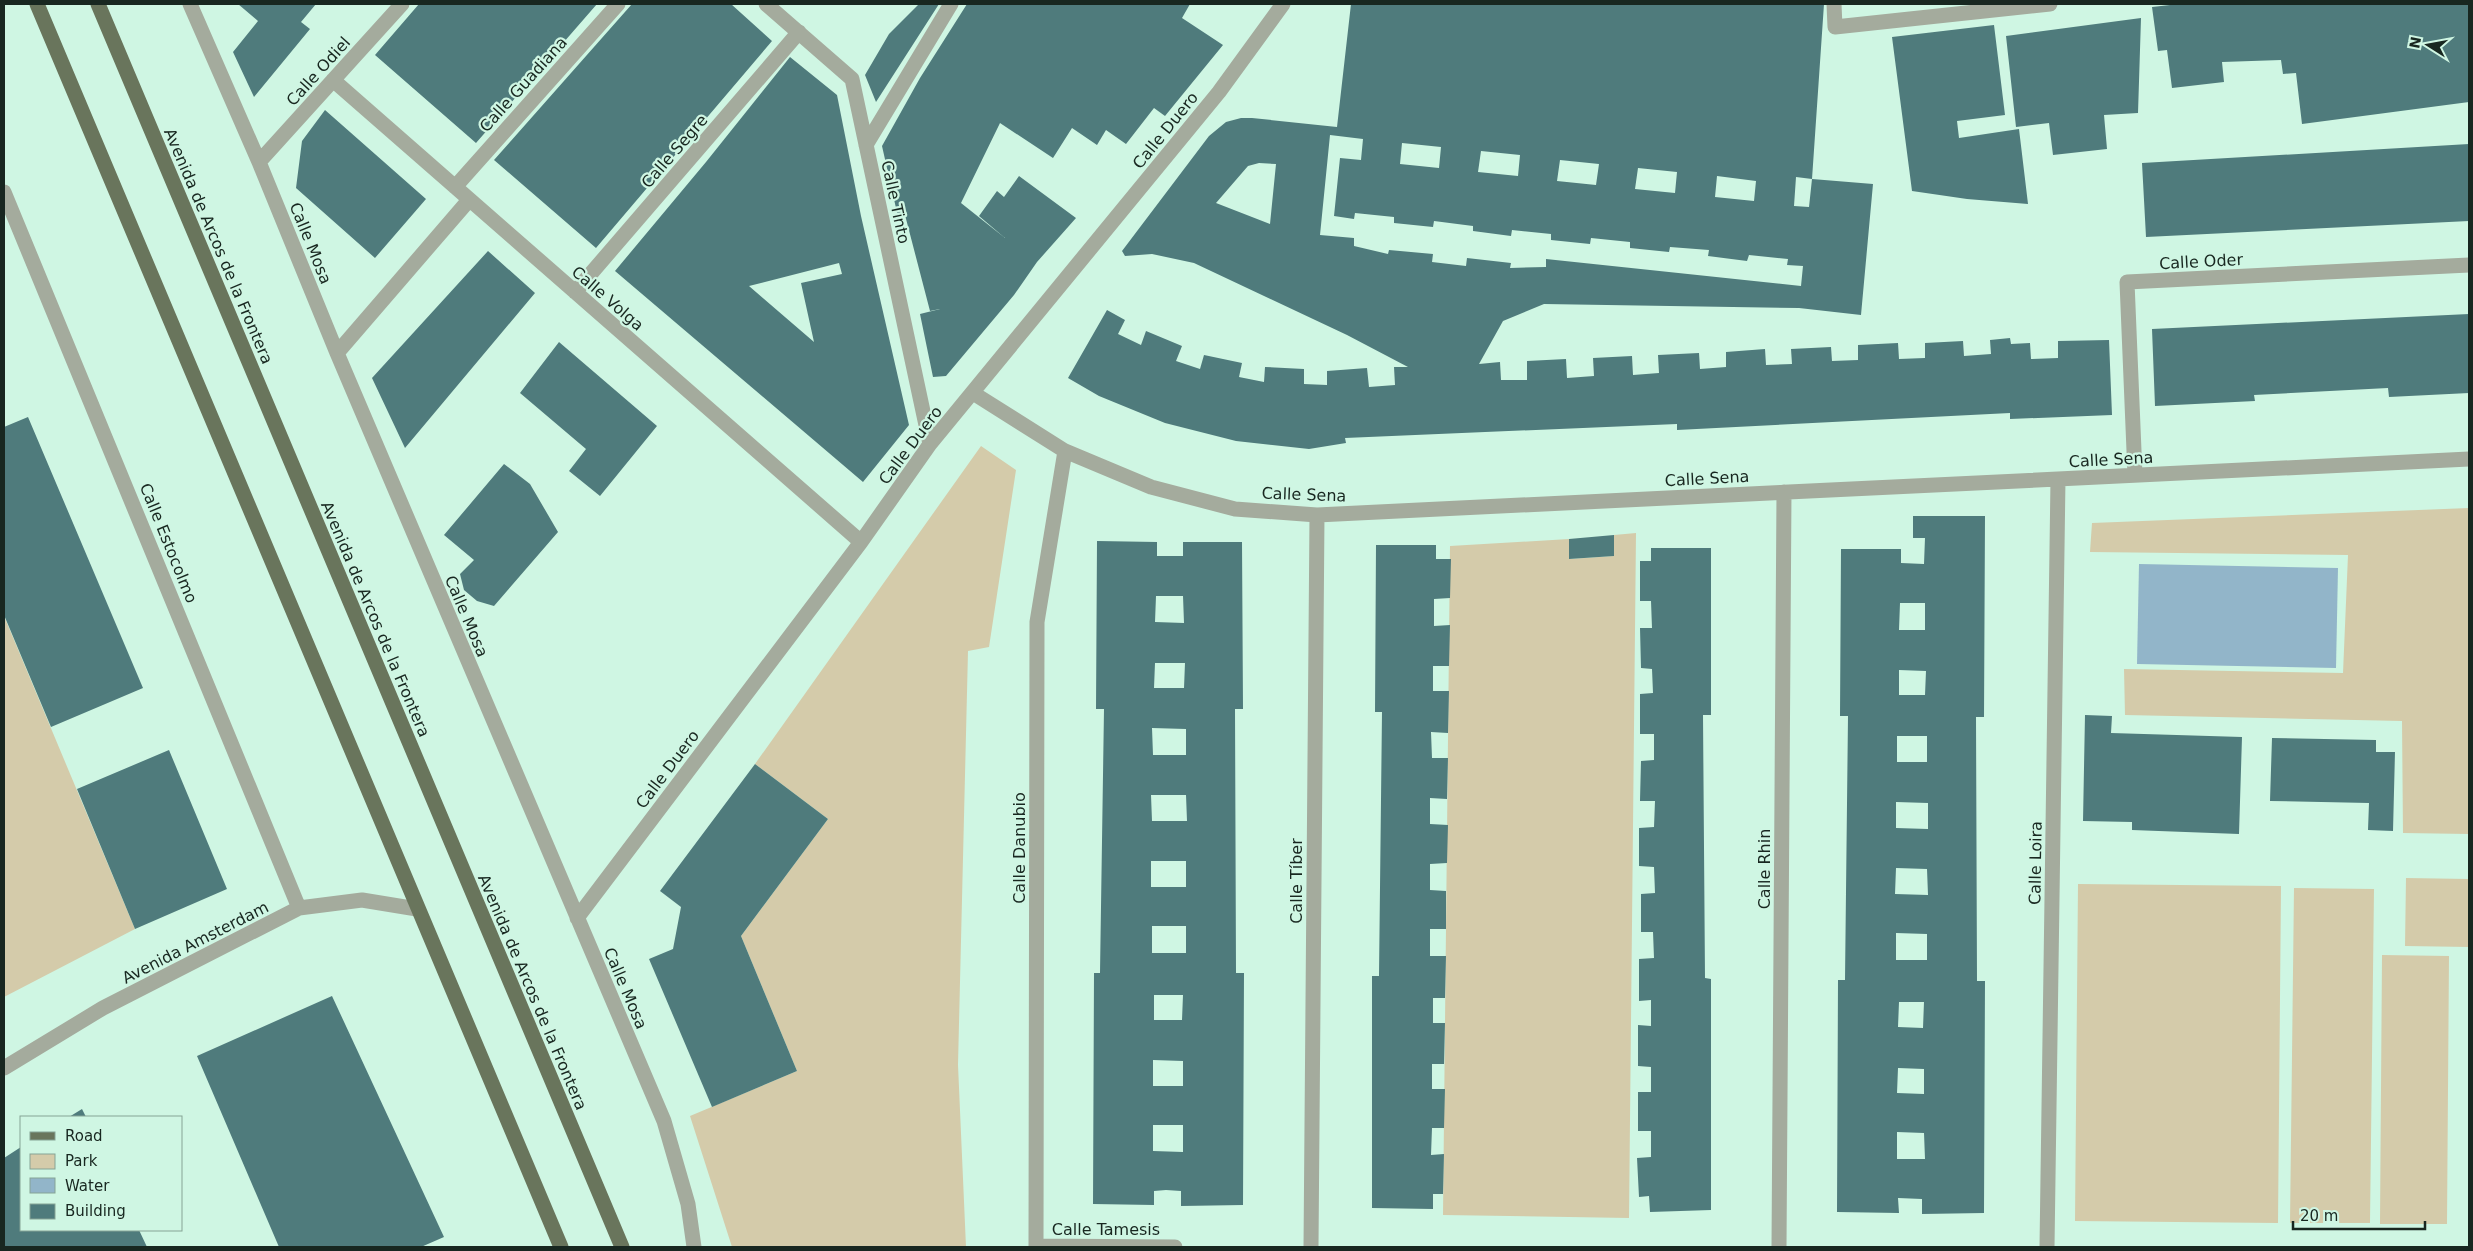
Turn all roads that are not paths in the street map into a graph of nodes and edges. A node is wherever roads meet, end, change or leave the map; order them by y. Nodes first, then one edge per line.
1 (37, 4) edge
2 (98, 4) edge
3 (190, 4) edge
4 (402, 4) edge
5 (618, 4) edge
6 (766, 4) edge
7 (951, 4) edge
8 (1283, 4) edge
9 (1834, 4) edge
10 (2050, 4) edge
11 (798, 32) junction
12 (333, 80) junction
13 (866, 145) junction
14 (259, 162) junction
15 (455, 187) junction
16 (4, 192) edge
17 (469, 200) junction
18 (2469, 266) edge
19 (575, 292) junction
20 (336, 353) junction
21 (973, 393) junction
22 (930, 444) junction
23 (1065, 451) junction
24 (2469, 459) edge
25 (2135, 475) junction
26 (2058, 479) junction
27 (1784, 492) junction
28 (1317, 515) junction
29 (861, 542) junction
30 (300, 908) junction
31 (417, 909) junction
32 (576, 918) junction
33 (4, 1068) edge
34 (561, 1247) edge
35 (622, 1247) edge
36 (694, 1247) edge
37 (1036, 1247) edge
38 (1175, 1247) edge
39 (1311, 1247) edge
40 (1779, 1247) edge
41 (2047, 1247) edge

1 - 31 main road
2 - 35 main road, Avenida de Arcos de la Frontera
3 - 14 street, Calle Mosa
4 - 12 street, Calle Odiel
5 - 15 street, Calle Guadiana
6 - 11 street, Calle Tinto
7 - 13 street
8 - 21 street, Calle Duero
9 - 10 street
11 - 13 street, Calle Tinto
11 - 19 street, Calle Segre
12 - 14 street, Calle Odiel
12 - 15 street, Calle Volga
13 - 22 street, Calle Tinto
14 - 20 street, Calle Mosa
15 - 17 street, Calle Volga
16 - 30 street, Calle Estocolmo
17 - 19 street, Calle Volga
17 - 20 street
18 - 25 street, Calle Oder
19 - 29 street, Calle Volga
20 - 32 street, Calle Mosa
21 - 22 street, Calle Duero
21 - 23 street, Calle Sena
22 - 29 street, Calle Duero
23 - 28 street, Calle Sena
23 - 37 street, Calle Danubio
24 - 25 street, Calle Sena
25 - 26 street, Calle Sena
26 - 27 street, Calle Sena
26 - 41 street, Calle Loira
27 - 28 street, Calle Sena
27 - 40 street, Calle Rhin
28 - 39 street, Calle Tíber
29 - 32 street, Calle Duero
30 - 31 street, Avenida Amsterdam
30 - 33 street, Avenida Amsterdam
31 - 34 main road
32 - 36 street, Calle Mosa
37 - 38 street, Calle Tamesis

